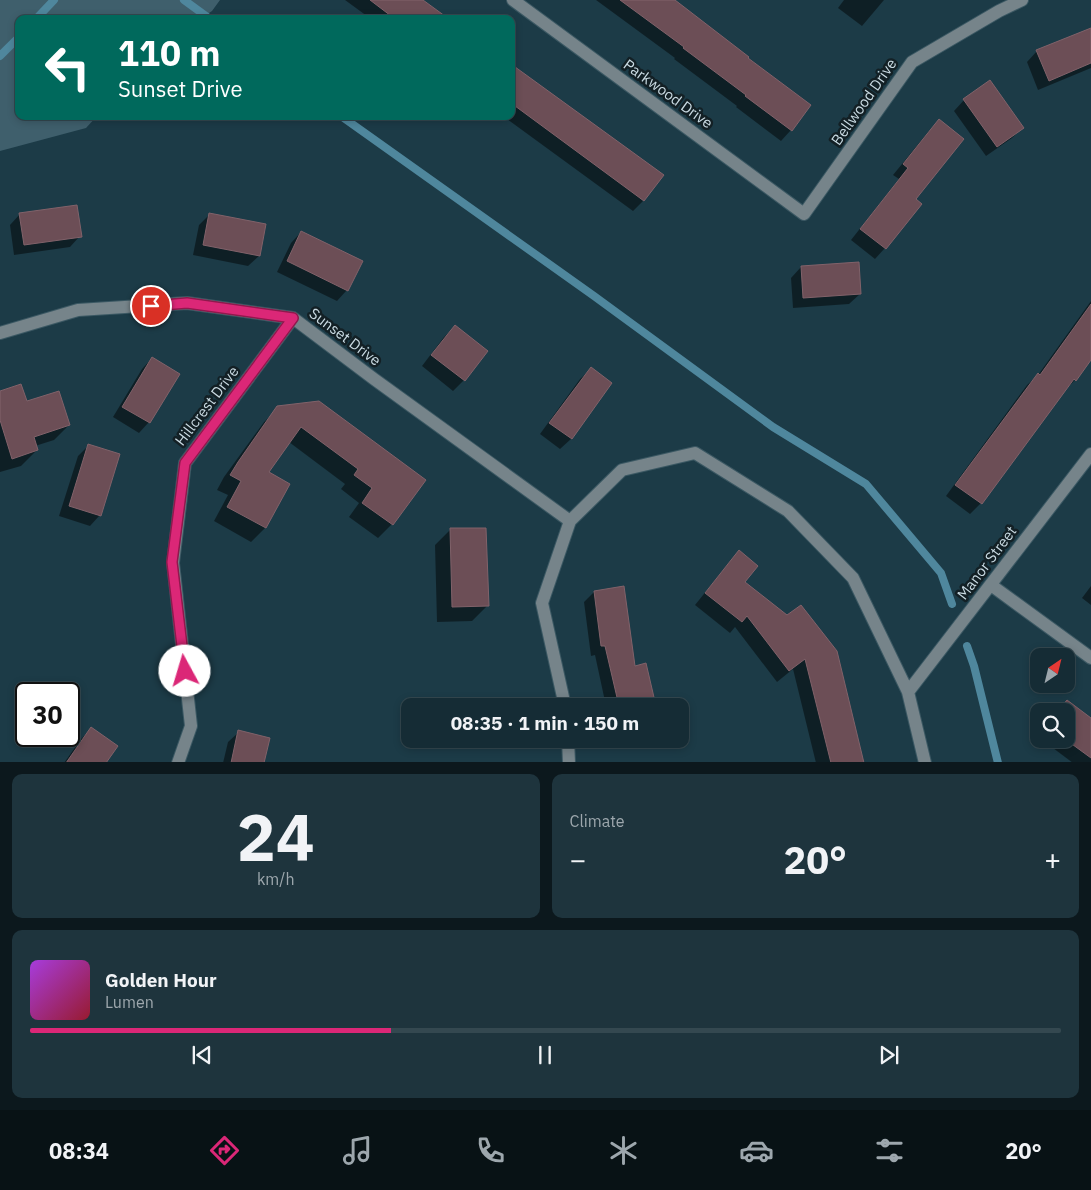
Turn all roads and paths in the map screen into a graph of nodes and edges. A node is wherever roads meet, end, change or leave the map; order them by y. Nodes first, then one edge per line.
1 (513, 0) edge
2 (1022, 0) edge
3 (996, 5) edge
4 (804, 214) joint
5 (293, 318) junction
6 (0, 333) edge
7 (1091, 454) edge
8 (570, 521) junction
9 (991, 585) junction
10 (1091, 658) edge
11 (908, 692) junction
12 (563, 698) edge
13 (568, 748) edge
14 (178, 762) edge
15 (569, 762) edge
16 (924, 762) edge

1 - 4 street, Parkwood Drive
2 - 3 street, Bellwood Drive
3 - 4 street, Bellwood Drive
5 - 6 street, Sunset Drive
5 - 8 street, Sunset Drive
5 - 14 street, Hillcrest Drive
7 - 9 street, Manor Street
8 - 11 street
8 - 12 street
9 - 10 street
9 - 11 street, Manor Street
11 - 16 street
13 - 15 street

